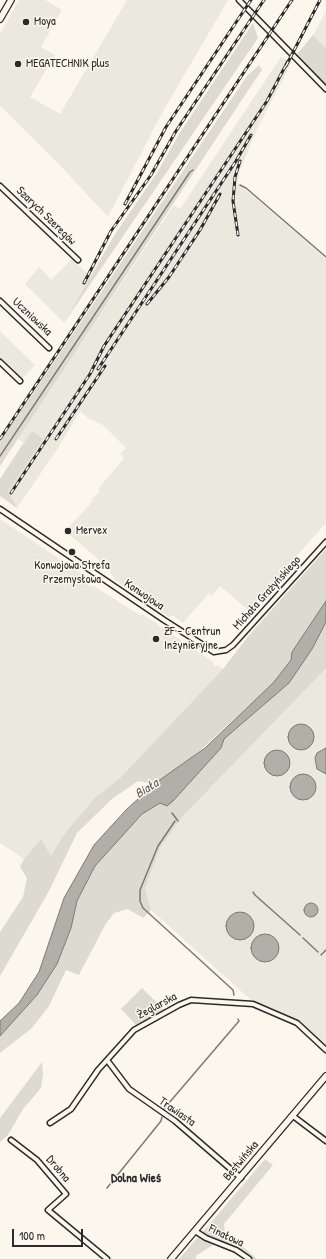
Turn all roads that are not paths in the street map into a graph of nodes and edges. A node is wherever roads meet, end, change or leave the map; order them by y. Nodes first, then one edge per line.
1 (11, 0) edge
2 (239, 0) edge
3 (0, 19) edge
4 (326, 89) edge
5 (0, 186) edge
6 (78, 260) dead end
7 (0, 301) edge
8 (50, 348) dead end
9 (0, 362) edge
10 (20, 381) dead end
11 (0, 508) edge
12 (326, 542) edge
13 (219, 652) joint
14 (326, 1050) edge
15 (107, 1060) junction
16 (326, 1076) edge
17 (293, 1116) junction
18 (50, 1123) dead end
19 (11, 1140) dead end
20 (326, 1141) edge
21 (241, 1178) junction
22 (195, 1231) junction
23 (107, 1259) edge
24 (171, 1259) edge
25 (249, 1259) edge

1 - 3 street
2 - 4 street
5 - 6 street, Szarych Szeregów
7 - 8 street, Uczniowska
9 - 10 street
11 - 13 street, Konwojowa
12 - 13 street, Michała Grażyńskiego
14 - 15 street, Żeglarska
15 - 18 street, Żeglarska
15 - 21 street, Trawiasta
16 - 17 street, Bestwińska
17 - 20 street
17 - 21 street, Bestwińska
19 - 23 street, Drobna
21 - 22 street, Bestwińska
22 - 24 street, Bestwińska
22 - 25 street, Finałowa

